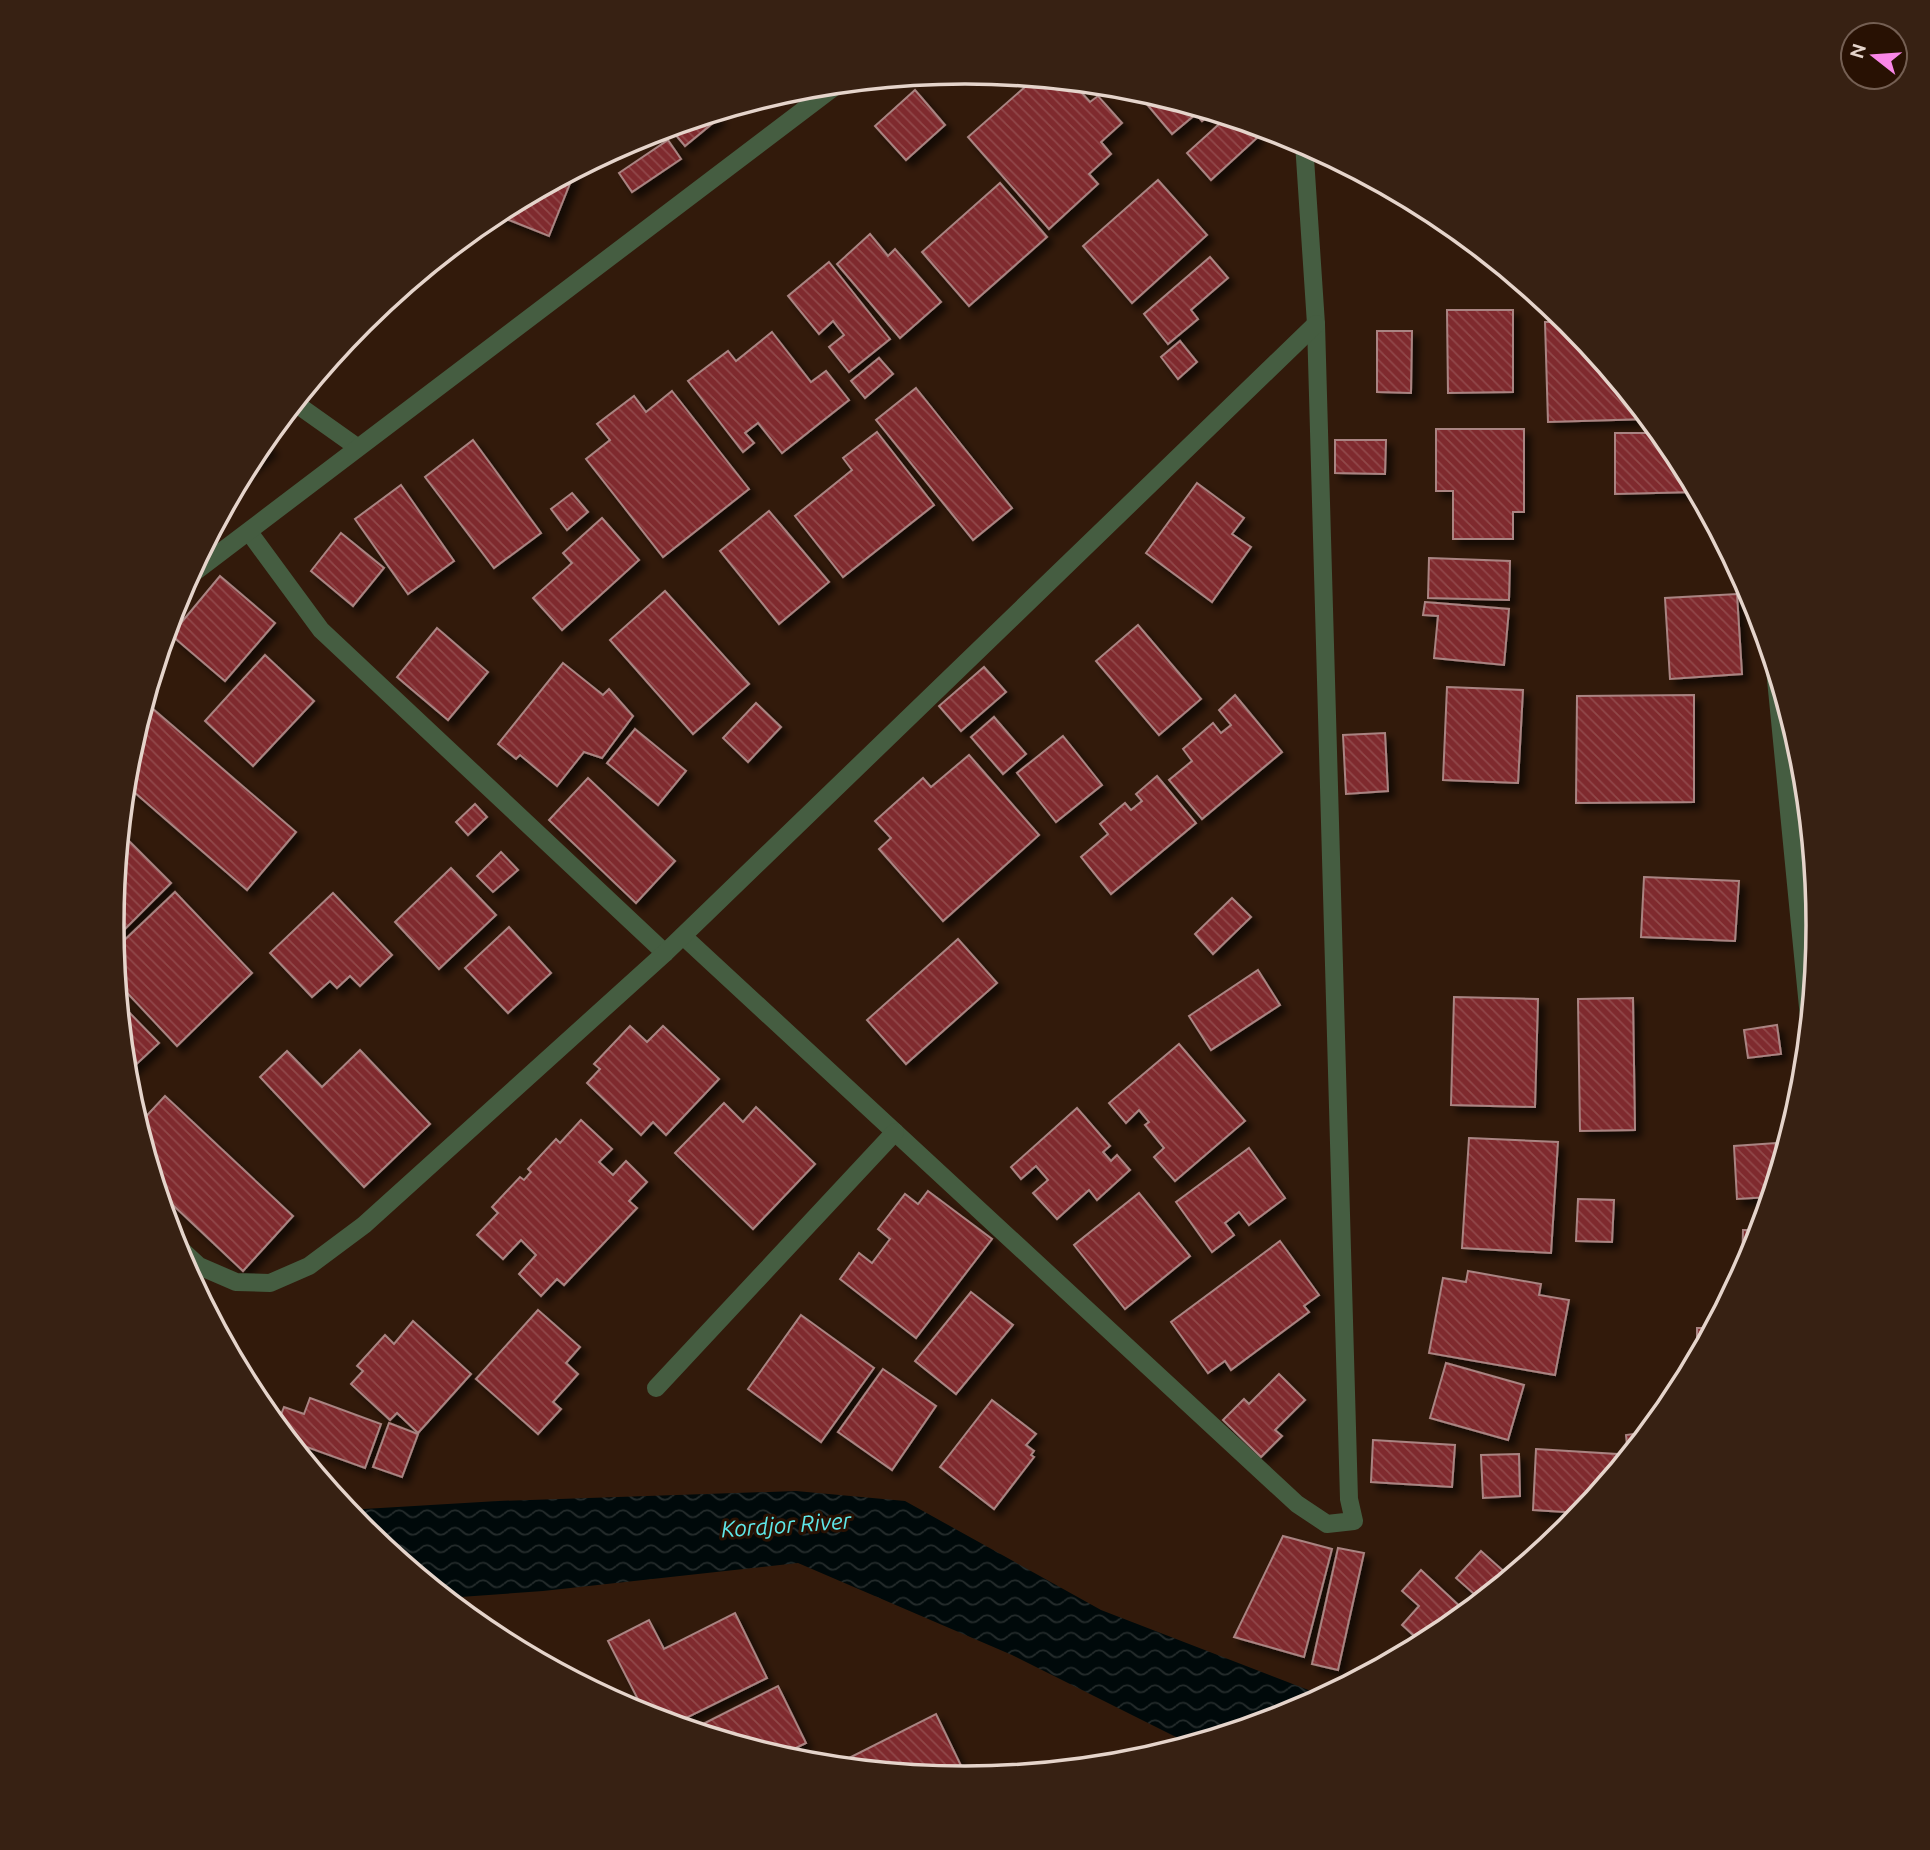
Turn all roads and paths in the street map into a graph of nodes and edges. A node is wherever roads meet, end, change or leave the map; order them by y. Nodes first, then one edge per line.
1 (821, 97) edge
2 (1305, 156) edge
3 (1316, 324) junction
4 (302, 408) edge
5 (357, 447) junction
6 (249, 532) junction
7 (206, 564) edge
8 (1780, 719) edge
9 (683, 936) junction
10 (665, 953) junction
11 (1804, 970) edge
12 (895, 1132) junction
13 (195, 1262) edge
14 (656, 1388) dead end

1 - 5 street
2 - 3 street
3 - 9 street
3 - 12 street
4 - 5 street
5 - 6 street
6 - 7 street
6 - 10 street
8 - 11 street
9 - 10 street
9 - 12 street
10 - 13 street
12 - 14 street

